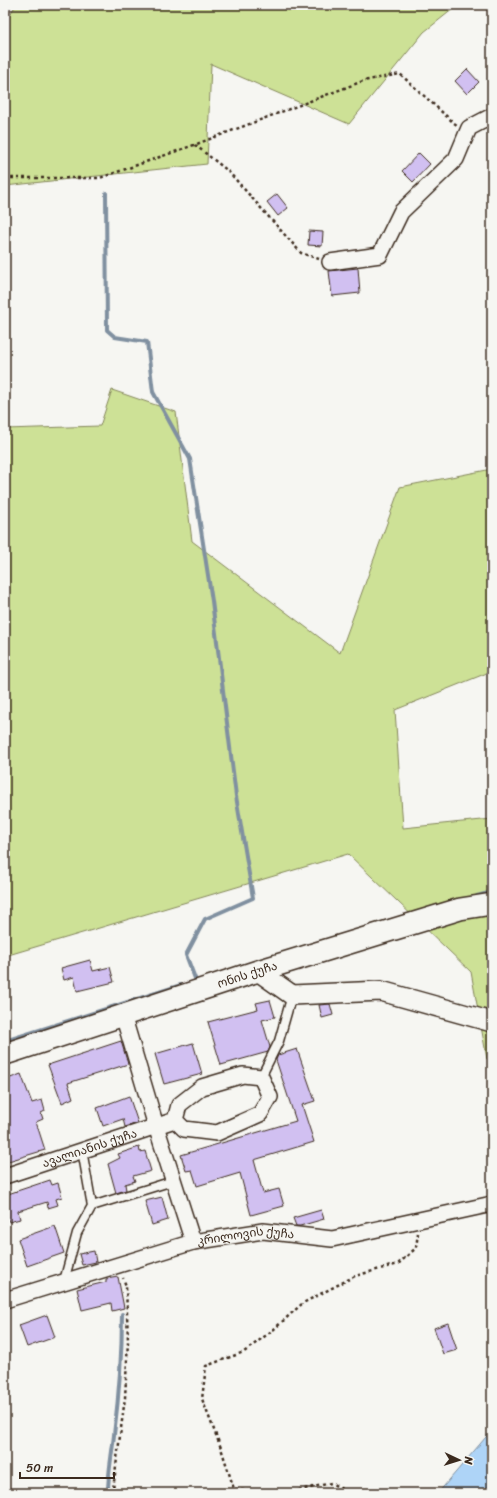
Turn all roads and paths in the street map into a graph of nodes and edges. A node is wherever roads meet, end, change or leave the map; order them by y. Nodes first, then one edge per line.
1 (492, 116) edge
2 (469, 128) junction
3 (194, 145) junction
4 (5, 178) edge
5 (330, 262) joint
6 (492, 904) edge
7 (258, 971) junction
8 (292, 995) junction
9 (123, 1015) junction
10 (492, 1022) edge
11 (5, 1054) edge
12 (261, 1077) junction
13 (175, 1120) junction
14 (156, 1126) junction
15 (82, 1150) junction
16 (5, 1176) edge
17 (174, 1181) junction
18 (492, 1204) edge
19 (92, 1206) junction
20 (420, 1221) junction
21 (193, 1242) junction
22 (118, 1264) junction
23 (64, 1281) junction
24 (5, 1300) edge
25 (115, 1493) edge
26 (262, 1493) edge
27 (287, 1493) edge
28 (349, 1493) edge

1 - 2 street
2 - 3 path
2 - 5 street
3 - 4 path
3 - 5 path
6 - 7 main road, ონის ქუჩა
7 - 8 street
7 - 9 main road, ონის ქუჩა
8 - 10 street
8 - 12 lane
9 - 11 main road, ონის ქუჩა
9 - 14 street
12 - 13 street
12 - 13 street
13 - 14 street, ავალიანის ქუჩა
14 - 15 street, ავალიანის ქუჩა
14 - 17 street
15 - 16 street, ავალიანის ქუჩა
15 - 19 lane
17 - 19 lane
17 - 21 street
18 - 20 street, კრილოვის ქუჩა
19 - 23 lane
20 - 21 street, კრილოვის ქუჩა
20 - 26 path
21 - 22 street, კრილოვის ქუჩა
22 - 23 street, კრილოვის ქუჩა
22 - 25 path
23 - 24 street, კრილოვის ქუჩა
27 - 28 path

